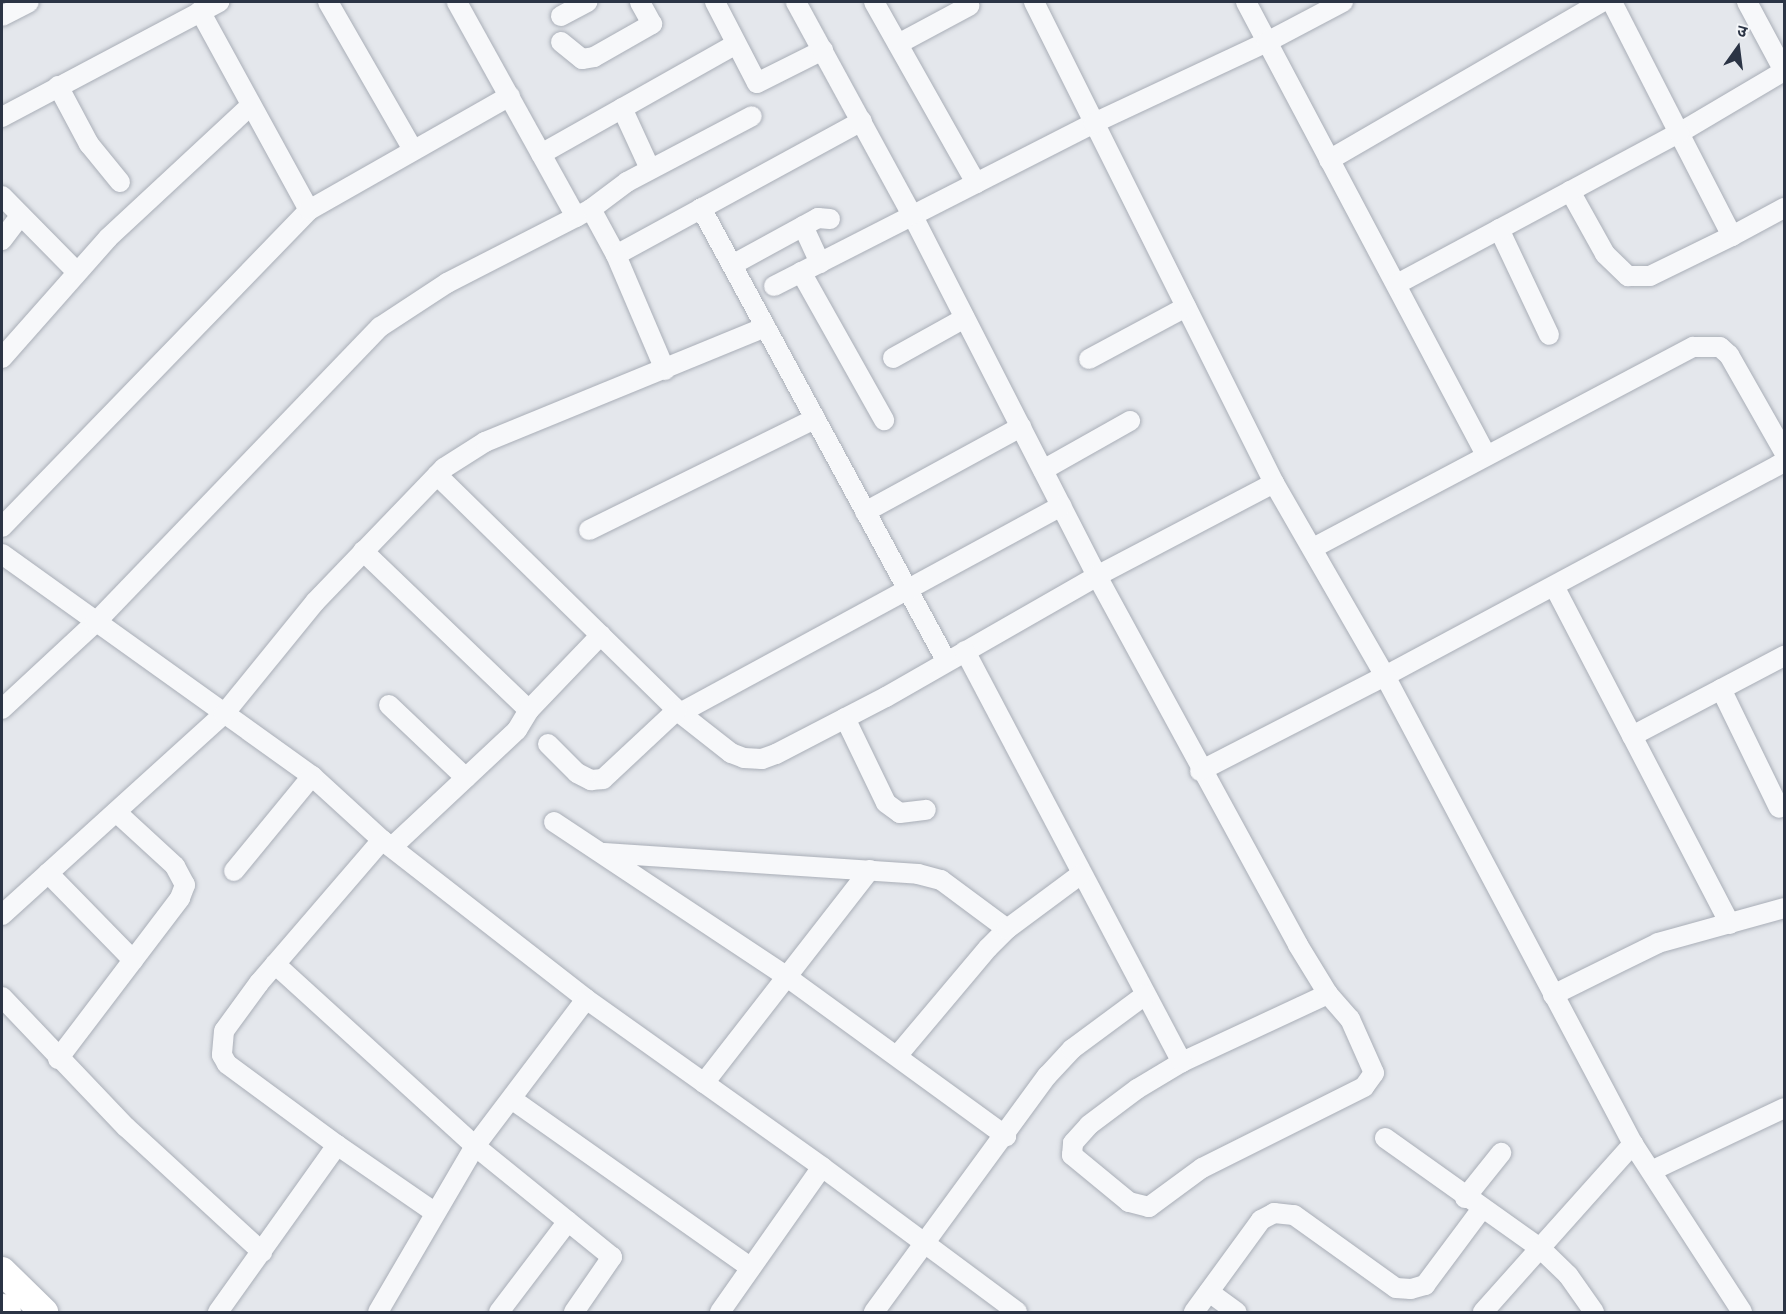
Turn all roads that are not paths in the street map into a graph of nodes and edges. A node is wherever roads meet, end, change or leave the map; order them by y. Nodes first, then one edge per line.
1 (29, 2) edge
2 (219, 2) edge
3 (328, 2) edge
4 (457, 2) edge
5 (587, 2) edge
6 (640, 2) edge
7 (715, 2) edge
8 (796, 2) edge
9 (874, 2) edge
10 (1034, 2) edge
11 (1246, 2) edge
12 (1343, 2) edge
13 (1602, 2) edge
14 (1612, 2) edge
15 (1747, 2) edge
16 (969, 6) dead end
17 (200, 11) junction
18 (2, 16) edge
19 (561, 16) dead end
20 (561, 42) dead end
21 (1267, 42) junction
22 (736, 44) junction
23 (898, 44) junction
24 (823, 50) junction
25 (58, 86) junction
26 (510, 96) junction
27 (251, 105) junction
28 (622, 108) junction
29 (752, 116) dead end
30 (2, 117) edge
31 (862, 121) junction
32 (1094, 123) junction
33 (1679, 132) junction
34 (412, 148) junction
35 (541, 154) junction
36 (1329, 160) junction
37 (650, 169) junction
38 (120, 182) dead end
39 (976, 183) junction
40 (1570, 191) junction
41 (2, 196) edge
42 (701, 208) junction
43 (1785, 208) edge
44 (309, 210) junction
45 (584, 213) junction
46 (21, 215) junction
47 (912, 215) junction
48 (830, 219) dead end
49 (803, 226) junction
50 (1499, 229) junction
51 (1732, 236) junction
52 (2, 240) edge
53 (616, 255) junction
54 (820, 262) junction
55 (732, 265) junction
56 (77, 272) junction
57 (801, 272) junction
58 (1397, 284) junction
59 (774, 286) dead end
60 (1186, 307) junction
61 (965, 318) junction
62 (765, 327) junction
63 (1549, 334) dead end
64 (2, 358) edge
65 (892, 358) dead end
66 (1089, 359) dead end
67 (665, 370) junction
68 (815, 419) junction
69 (884, 420) dead end
70 (1130, 421) dead end
71 (1021, 427) junction
72 (1785, 452) edge
73 (1485, 453) junction
74 (1785, 462) edge
75 (1043, 470) junction
76 (437, 475) junction
77 (1274, 483) junction
78 (1061, 506) junction
79 (865, 512) junction
80 (2, 528) edge
81 (589, 530) dead end
82 (1313, 548) junction
83 (363, 551) junction
84 (6, 564) edge
85 (1097, 576) junction
86 (1554, 585) junction
87 (906, 589) junction
88 (95, 623) junction
89 (601, 635) junction
90 (965, 651) junction
91 (1785, 656) edge
92 (947, 662) junction
93 (1385, 676) junction
94 (1721, 689) junction
95 (389, 705) dead end
96 (2, 709) edge
97 (529, 710) junction
98 (678, 711) junction
99 (224, 714) junction
100 (845, 718) junction
101 (1632, 736) junction
102 (548, 744) dead end
103 (1200, 771) junction
104 (312, 776) junction
105 (466, 778) junction
106 (1779, 808) dead end
107 (926, 810) dead end
108 (116, 812) junction
109 (554, 822) dead end
110 (387, 844) junction
111 (601, 853) junction
112 (870, 870) junction
113 (234, 871) dead end
114 (48, 873) junction
115 (1082, 874) junction
116 (1785, 908) edge
117 (2, 915) edge
118 (1730, 924) junction
119 (1007, 928) junction
120 (133, 960) junction
121 (274, 964) junction
122 (787, 976) junction
123 (1328, 994) junction
124 (1145, 995) junction
125 (1553, 995) junction
126 (2, 997) edge
127 (586, 999) junction
128 (897, 1056) junction
129 (58, 1059) junction
130 (1182, 1062) junction
131 (704, 1083) junction
132 (513, 1100) junction
133 (1785, 1108) edge
134 (1006, 1136) junction
135 (1385, 1138) dead end
136 (1633, 1144) junction
137 (337, 1145) junction
138 (475, 1146) junction
139 (1501, 1153) dead end
140 (822, 1167) junction
141 (1651, 1171) junction
142 (1473, 1204) junction
143 (435, 1212) junction
144 (568, 1221) junction
145 (925, 1242) junction
146 (1540, 1248) junction
147 (262, 1252) junction
148 (751, 1268) junction
149 (2, 1271) edge
150 (1209, 1292) junction
151 (44, 1312) edge
152 (218, 1312) edge
153 (378, 1312) edge
154 (499, 1312) edge
155 (574, 1312) edge
156 (720, 1312) edge
157 (874, 1312) edge
158 (1017, 1312) edge
159 (1194, 1312) edge
160 (1237, 1312) edge
161 (1483, 1312) edge
162 (1594, 1312) edge
163 (1742, 1312) edge

1 - 18 street
2 - 17 street
3 - 34 street
4 - 26 street
5 - 19 street
6 - 20 street
7 - 22 street
8 - 24 street
9 - 23 street
10 - 32 street
11 - 21 street
12 - 21 street
13 - 36 street
14 - 33 street
15 - 33 street
16 - 23 street
17 - 25 street
17 - 27 street
21 - 32 street
21 - 36 street
22 - 24 street
22 - 28 street
23 - 39 street
24 - 31 street
25 - 30 street
25 - 38 street
26 - 34 street
26 - 35 street
27 - 44 street
27 - 56 street
28 - 35 street
28 - 37 street
29 - 37 street
31 - 42 street
31 - 47 street
32 - 39 street
32 - 60 street
33 - 40 street
33 - 51 street
34 - 44 street
35 - 45 street
36 - 58 street
37 - 45 street
39 - 47 street
40 - 50 street
40 - 51 street
41 - 46 street
42 - 53 street
42 - 55 street
43 - 51 street
44 - 80 street
45 - 53 street
45 - 88 street
46 - 52 street
46 - 56 street
47 - 54 street
47 - 61 street
48 - 49 street
49 - 54 street
49 - 55 street
50 - 58 street
50 - 63 street
53 - 67 street
54 - 57 street
55 - 62 street
56 - 64 street
57 - 59 street
57 - 69 street
58 - 73 street
60 - 66 street
60 - 77 street
61 - 65 street
61 - 71 street
62 - 67 street
62 - 68 street
67 - 76 street
68 - 79 street
68 - 81 street
70 - 75 street
71 - 75 street
71 - 79 street
72 - 73 street
73 - 82 street
74 - 86 street
75 - 78 street
76 - 83 street
76 - 89 street
77 - 82 street
77 - 85 street
78 - 85 street
78 - 87 street
79 - 87 street
82 - 93 street
83 - 97 street
83 - 99 street
84 - 88 street
85 - 90 street
85 - 103 street
86 - 93 street
86 - 101 street
87 - 92 street
87 - 98 street
88 - 96 street
88 - 99 street
89 - 97 street
89 - 98 street
90 - 92 street
90 - 115 street
91 - 94 street
92 - 100 street
93 - 103 street
93 - 125 street
94 - 101 street
94 - 106 street
95 - 105 street
97 - 105 street
98 - 100 street
98 - 102 street
99 - 104 street
99 - 108 street
100 - 107 street
101 - 118 street
103 - 123 street
104 - 110 street
104 - 113 street
105 - 110 street
108 - 114 street
108 - 120 street
109 - 111 street
110 - 121 street
110 - 127 street
111 - 112 street
111 - 122 street
112 - 119 street
112 - 122 street
114 - 117 street
114 - 120 street
115 - 119 street
115 - 124 street
116 - 118 street
118 - 125 street
119 - 128 street
120 - 129 street
121 - 137 street
121 - 138 street
122 - 128 street
122 - 131 street
123 - 130 street
123 - 130 street
124 - 130 street
124 - 134 street
125 - 136 street
126 - 129 street
127 - 131 street
127 - 132 street
128 - 134 street
129 - 147 street
131 - 140 street
132 - 138 street
132 - 148 street
133 - 141 street
134 - 145 street
135 - 142 street
136 - 141 street
136 - 146 street
137 - 143 street
137 - 147 street
138 - 143 street
138 - 144 street
139 - 142 street
140 - 145 street
140 - 148 street
141 - 163 street
142 - 146 street
142 - 150 street
143 - 153 street
144 - 154 street
144 - 155 street
145 - 157 street
145 - 158 street
146 - 161 street
146 - 162 street
147 - 152 street
148 - 156 street
149 - 151 main road
150 - 159 street
150 - 160 street

